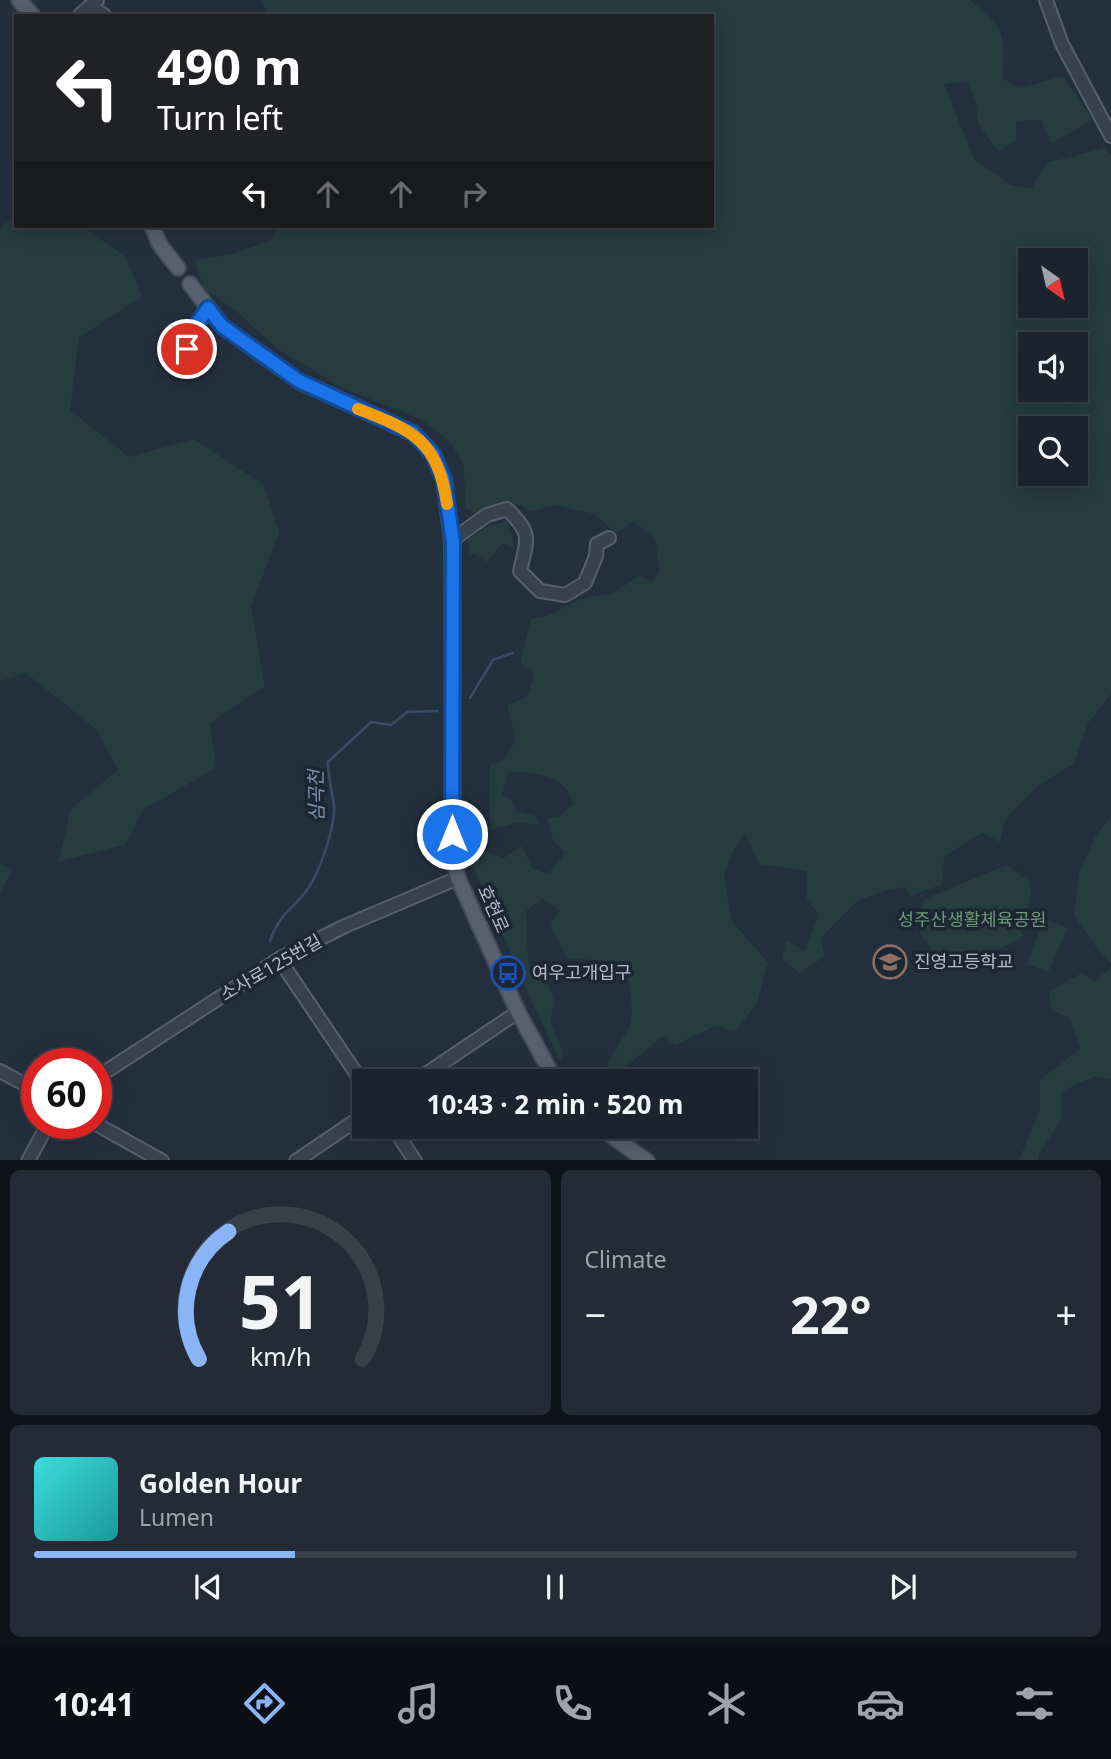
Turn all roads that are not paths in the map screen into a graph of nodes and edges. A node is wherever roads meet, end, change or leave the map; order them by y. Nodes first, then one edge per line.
1 (19, 0) edge
2 (1046, 0) edge
3 (31, 14) edge
4 (1111, 136) edge
5 (153, 228) edge
6 (178, 268) dead end
7 (190, 284) dead end
8 (208, 308) junction
9 (187, 349) dead end
10 (609, 538) dead end
11 (452, 540) junction
12 (458, 878) junction
13 (279, 958) junction
14 (518, 1012) junction
15 (112, 1068) edge
16 (354, 1069) edge
17 (433, 1069) edge
18 (549, 1069) edge
19 (0, 1071) edge
20 (21, 1082) edge
21 (352, 1123) edge
22 (112, 1133) edge
23 (40, 1139) edge
24 (401, 1139) edge
25 (616, 1139) edge
26 (28, 1160) edge
27 (162, 1160) edge
28 (296, 1160) edge
29 (415, 1160) edge
30 (647, 1160) edge

1 - 3 main road
2 - 4 street
5 - 6 main road
7 - 8 main road, 호현로
8 - 9 street
8 - 11 main road, 호현로
10 - 11 street
11 - 12 main road, 호현로
12 - 13 street, 소사로125번길
12 - 14 main road, 호현로
13 - 15 street, 소사로125번길
13 - 16 street
14 - 17 street
14 - 18 main road, 호현로
19 - 20 street
21 - 28 street
22 - 27 street
23 - 26 street
24 - 29 street
25 - 30 main road

